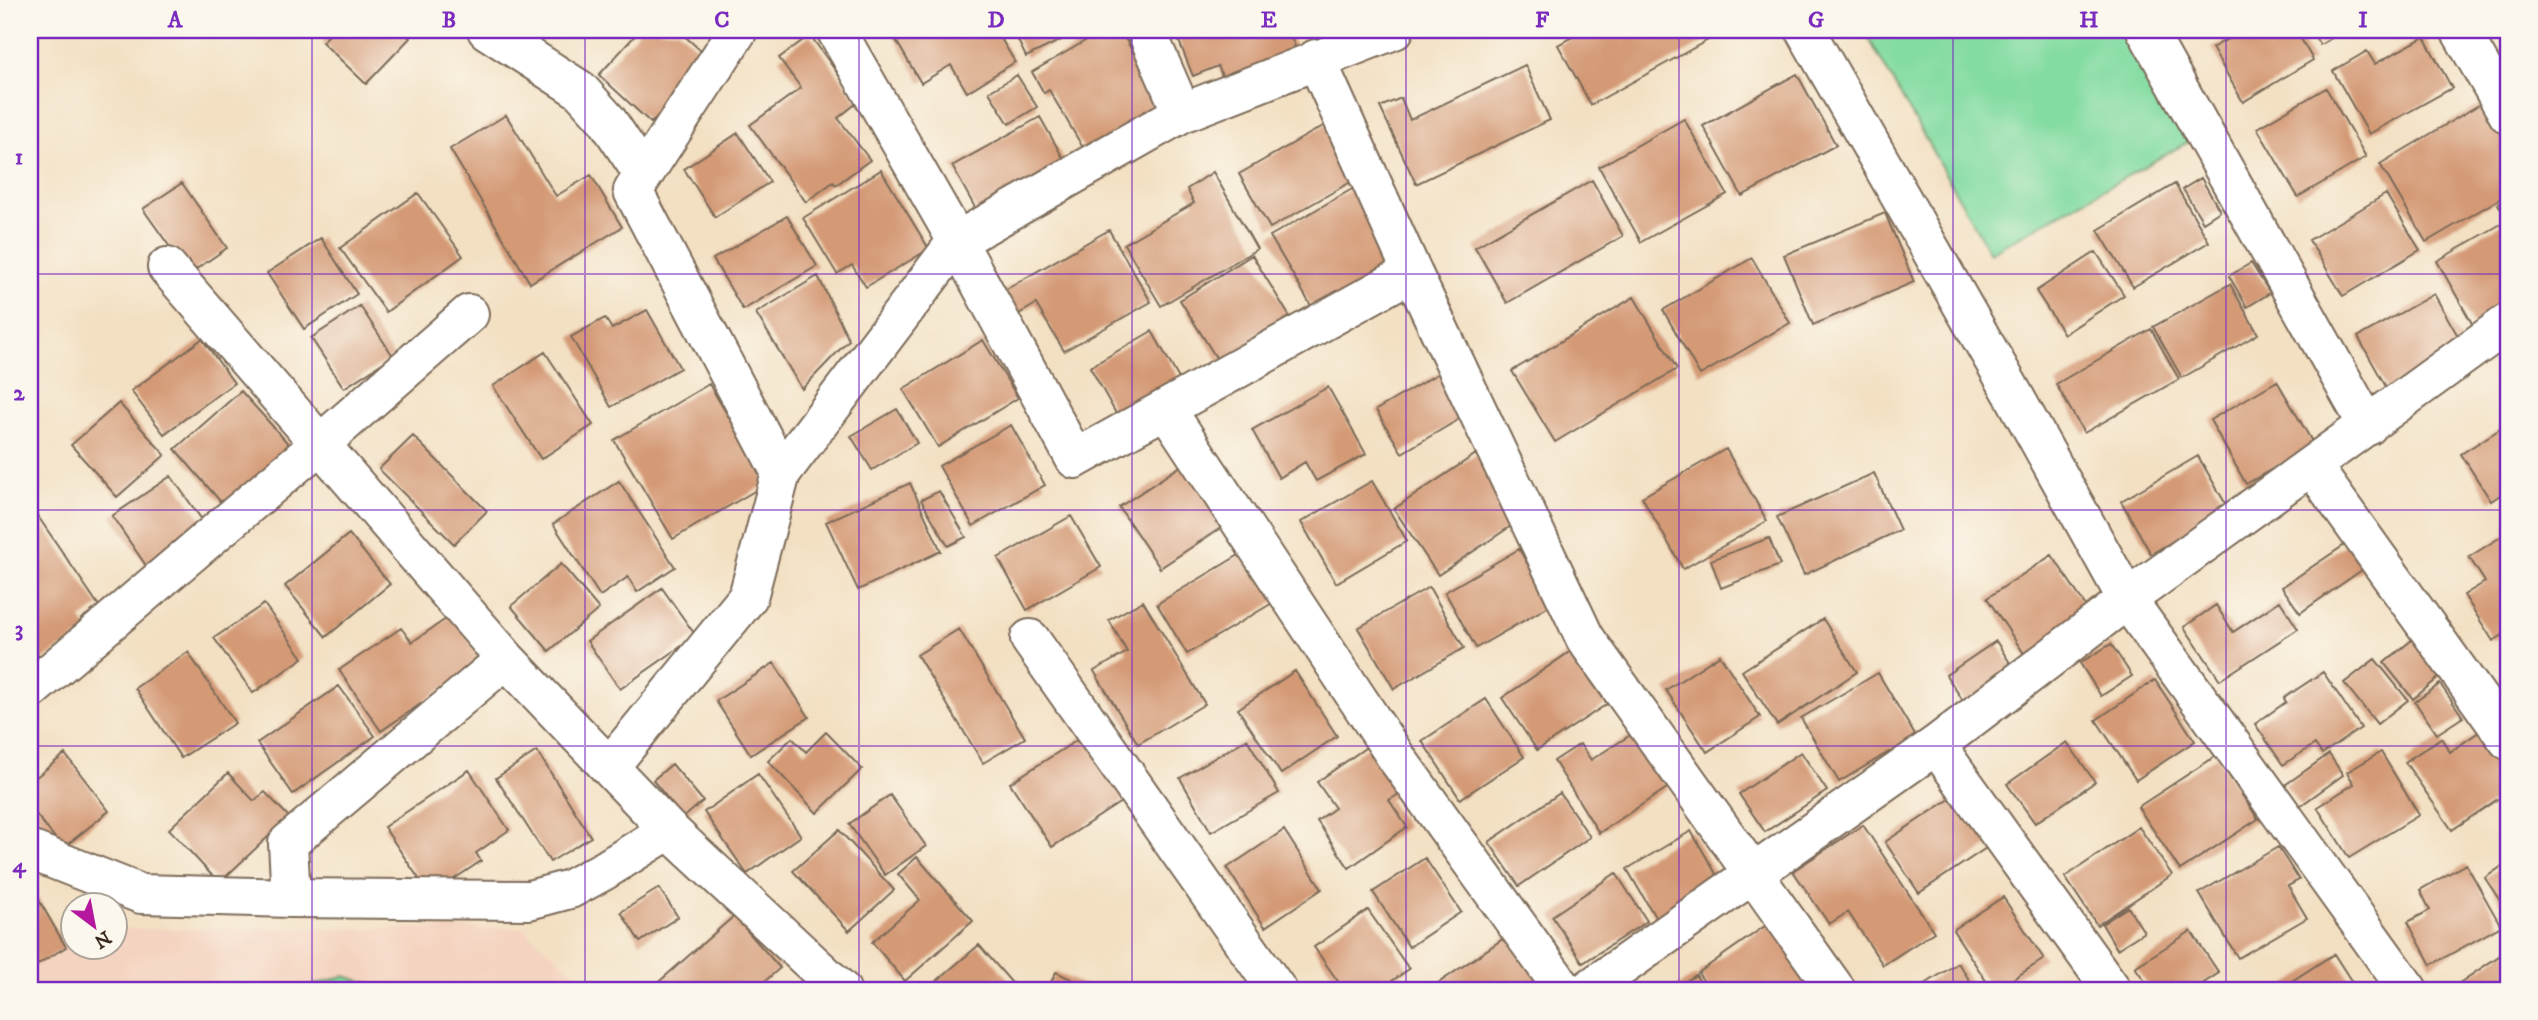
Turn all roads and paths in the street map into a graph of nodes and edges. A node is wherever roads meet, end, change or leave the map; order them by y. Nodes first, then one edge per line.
1 (487, 30) edge
2 (738, 30) edge
3 (836, 30) edge
4 (1146, 30) edge
5 (1394, 30) edge
6 (1805, 30) edge
7 (2146, 30) edge
8 (2460, 30) edge
9 (1316, 59) junction
10 (1182, 113) junction
11 (2508, 114) edge
12 (643, 174) junction
13 (957, 241) junction
14 (167, 267) dead end
15 (1412, 272) junction
16 (469, 314) dead end
17 (2504, 336) edge
18 (1166, 409) junction
19 (2368, 426) junction
20 (320, 444) junction
21 (2312, 466) junction
22 (781, 473) junction
23 (2128, 601) junction
24 (1030, 639) dead end
25 (506, 659) junction
26 (30, 690) edge
27 (2508, 740) edge
28 (1936, 745) junction
29 (610, 766) junction
30 (668, 830) junction
31 (30, 850) edge
32 (1752, 874) junction
33 (291, 898) junction
34 (841, 990) edge
35 (1277, 990) edge
36 (1564, 990) edge
37 (1588, 990) edge
38 (1836, 990) edge
39 (2112, 990) edge
40 (2408, 990) edge

1 - 12 street
2 - 12 street
3 - 13 street
4 - 10 street
5 - 9 street
6 - 23 street
7 - 19 street
8 - 11 street
9 - 10 street
9 - 15 street
10 - 13 street
12 - 22 street
13 - 18 street
13 - 22 street
14 - 20 street
15 - 18 street
15 - 32 street
16 - 20 street
17 - 19 street
18 - 36 street
19 - 21 street
20 - 25 street
20 - 26 street
21 - 23 street
21 - 27 street
22 - 29 street
23 - 28 street
23 - 40 street
24 - 35 street
25 - 29 street
25 - 33 street
28 - 32 street
28 - 39 street
29 - 30 street
30 - 33 street
30 - 34 street
31 - 33 street
32 - 37 street
32 - 38 street

